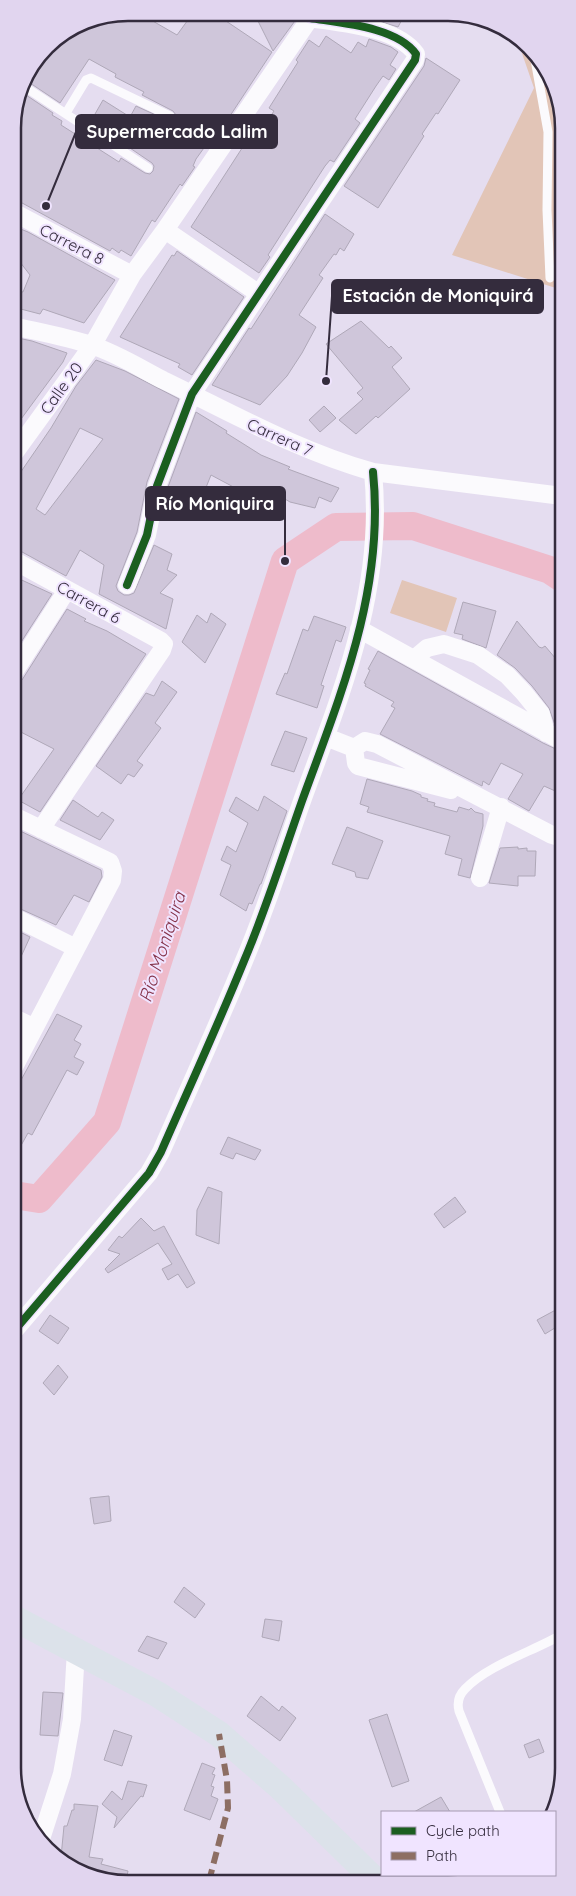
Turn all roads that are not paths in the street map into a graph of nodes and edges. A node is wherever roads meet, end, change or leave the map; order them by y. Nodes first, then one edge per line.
1 (309, 21) edge
2 (337, 21) edge
3 (537, 69) edge
4 (28, 89) edge
5 (66, 113) junction
6 (170, 116) dead end
7 (148, 168) dead end
8 (21, 216) edge
9 (165, 230) junction
10 (132, 275) junction
11 (550, 278) dead end
12 (258, 293) junction
13 (21, 328) edge
14 (92, 346) junction
15 (192, 394) junction
16 (21, 445) edge
17 (373, 472) junction
18 (555, 495) edge
19 (21, 564) edge
20 (127, 585) dead end
21 (67, 590) junction
22 (359, 629) junction
23 (414, 659) junction
24 (21, 662) edge
25 (546, 733) junction
26 (326, 736) junction
27 (555, 738) edge
28 (354, 748) junction
29 (482, 798) junction
30 (501, 807) junction
31 (21, 819) edge
32 (41, 829) junction
33 (555, 835) edge
34 (480, 878) dead end
35 (21, 920) edge
36 (76, 948) junction
37 (21, 1021) edge
38 (34, 1027) junction
39 (21, 1053) edge
40 (21, 1323) edge
41 (21, 1622) edge
42 (555, 1638) edge
43 (76, 1650) junction
44 (500, 1811) edge
45 (43, 1833) edge
46 (370, 1875) edge

1 - 9 street, Calle 20
2 - 12 street
3 - 11 lane
4 - 5 lane
5 - 6 lane
5 - 7 lane
8 - 10 street, Carrera 8
9 - 10 street, Calle 20
9 - 12 street
10 - 14 street, Calle 20
12 - 15 street
13 - 14 street, Carrera 7
14 - 15 street, Carrera 7
14 - 16 street, Calle 20
15 - 17 street, Carrera 7
15 - 20 street
17 - 18 street, Carrera 7
17 - 22 street
19 - 21 street, Carrera 6
21 - 24 street
21 - 32 street, Carrera 6
22 - 23 street
22 - 26 street
23 - 25 street
23 - 25 street
25 - 27 street
26 - 28 street
26 - 40 street
28 - 29 street
28 - 29 street
29 - 30 street
30 - 33 street
30 - 34 street
31 - 32 street
32 - 36 street
35 - 36 street
36 - 38 street
37 - 38 street
38 - 39 street
41 - 43 main road
42 - 44 lane
43 - 45 street
43 - 46 main road

